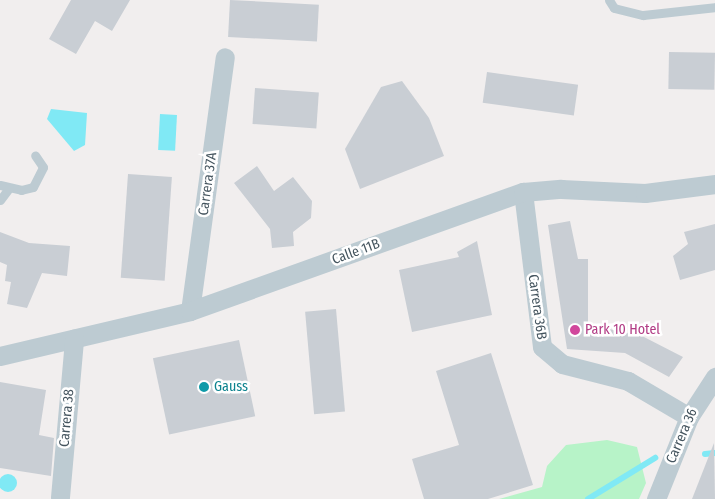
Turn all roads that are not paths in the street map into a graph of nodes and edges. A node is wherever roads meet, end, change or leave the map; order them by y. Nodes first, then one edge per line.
1 (609, 0) edge
2 (715, 7) edge
3 (225, 58) dead end
4 (35, 155) dead end
5 (715, 184) edge
6 (4, 186) edge
7 (523, 192) junction
8 (0, 200) edge
9 (190, 312) junction
10 (74, 339) junction
11 (0, 356) edge
12 (715, 376) edge
13 (689, 417) junction
14 (60, 496) dead end
15 (656, 499) edge

1 - 2 lane
3 - 9 street, Carrera 37A
4 - 6 lane
5 - 7 street, Calle 11B
6 - 8 lane
7 - 9 street, Calle 11B
7 - 13 street, Carrera 36B
9 - 10 street, Calle 11B
10 - 11 street, Calle 11B
10 - 14 street, Carrera 38
12 - 13 street, Carrera 36
13 - 15 street, Carrera 36

